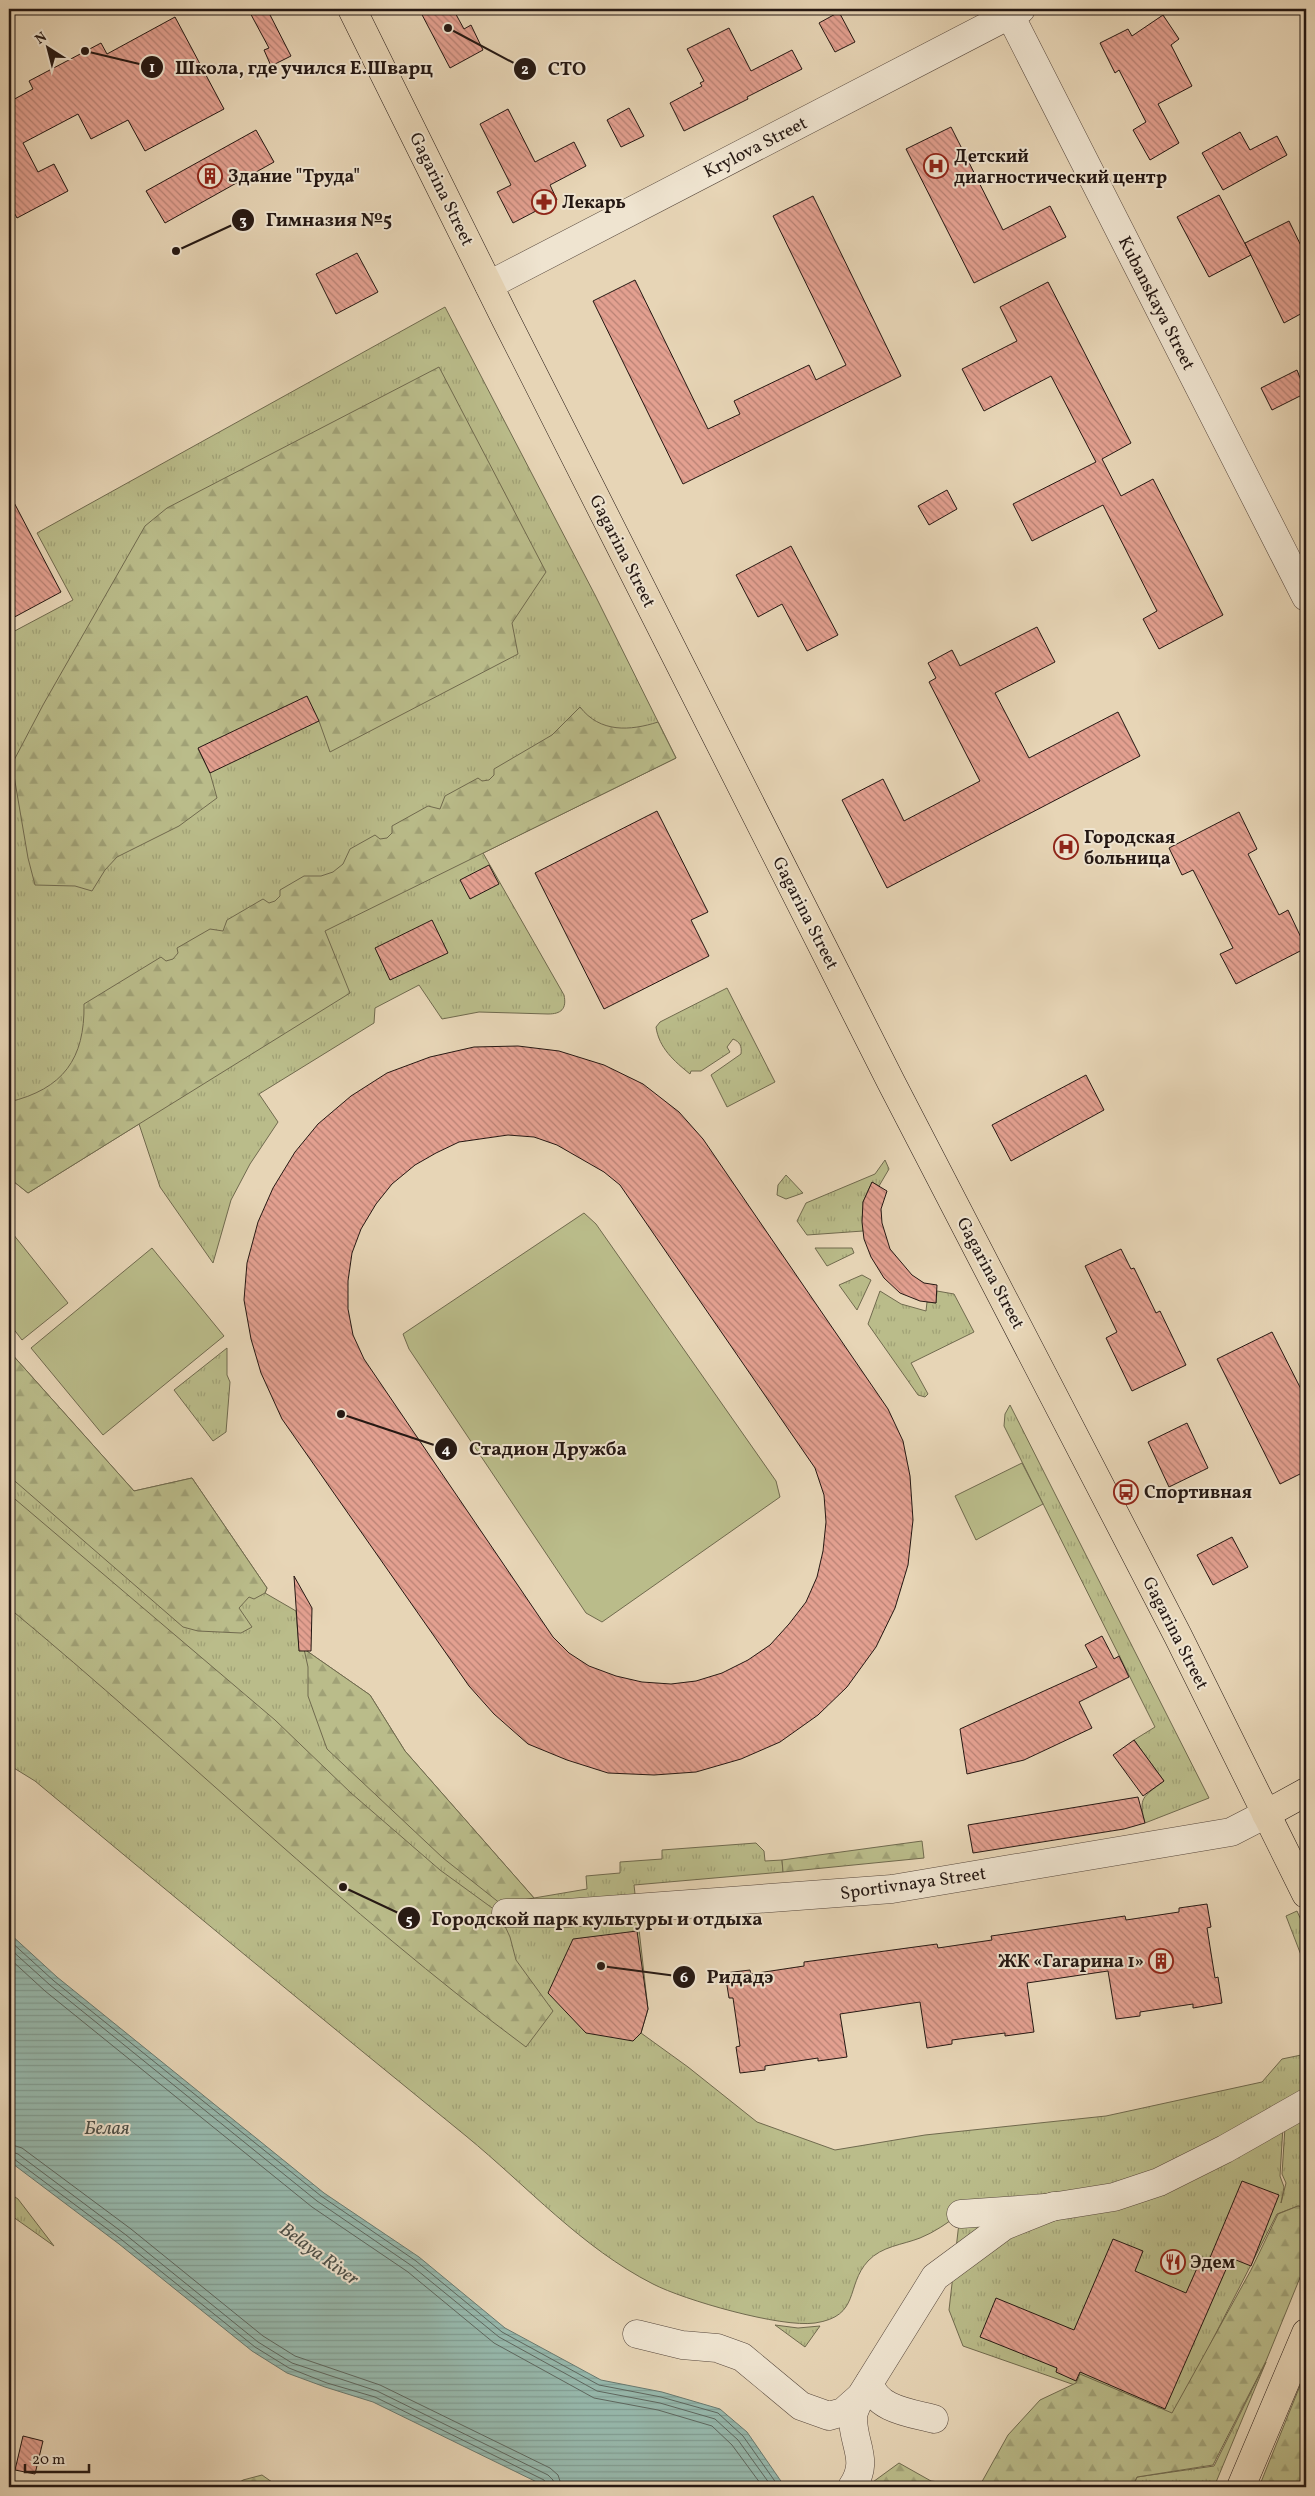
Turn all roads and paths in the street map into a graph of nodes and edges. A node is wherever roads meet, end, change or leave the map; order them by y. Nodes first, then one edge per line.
1 (352, 9) edge
2 (1013, 11) edge
3 (489, 285) junction
4 (1306, 597) edge
5 (1306, 1792) edge
6 (1266, 1814) junction
7 (1306, 1894) edge
8 (506, 1914) dead end
9 (1306, 2103) edge
10 (1054, 2206) junction
11 (961, 2214) dead end
12 (1306, 2333) edge
13 (637, 2334) dead end
14 (865, 2389) junction
15 (934, 2419) dead end
16 (852, 2487) edge
17 (1241, 2487) edge

1 - 3 main road, Gagarina Street
2 - 3 street, Krylova Street
2 - 4 street, Kubanskaya Street
3 - 6 main road, Gagarina Street
5 - 6 main road, Sportivnaya Street
6 - 7 main road, Gagarina Street
6 - 8 street, Sportivnaya Street
9 - 10 street
10 - 11 street
10 - 14 street
12 - 17 main road
13 - 14 street
14 - 15 street
14 - 16 street

